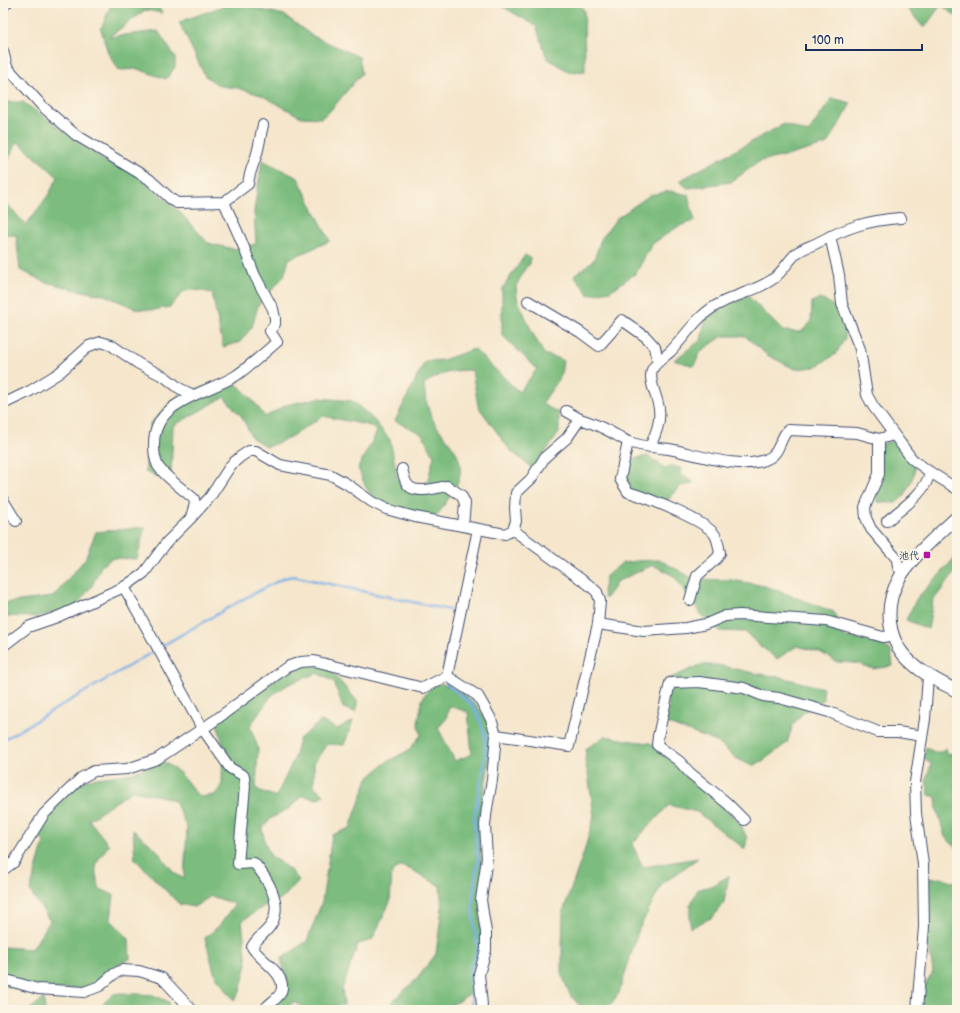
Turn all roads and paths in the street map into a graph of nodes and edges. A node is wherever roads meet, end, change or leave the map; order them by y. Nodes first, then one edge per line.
1 (7, 3) edge
2 (3, 6) edge
3 (3, 51) edge
4 (263, 124) dead end
5 (224, 202) junction
6 (901, 218) dead end
7 (830, 236) junction
8 (528, 300) dead end
9 (658, 361) junction
10 (193, 395) junction
11 (3, 404) edge
12 (566, 412) dead end
13 (580, 419) junction
14 (894, 434) junction
15 (879, 439) junction
16 (628, 442) junction
17 (650, 447) junction
18 (402, 469) dead end
19 (930, 472) junction
20 (957, 489) edge
21 (3, 500) edge
22 (957, 517) edge
23 (191, 518) junction
24 (16, 521) dead end
25 (887, 521) dead end
26 (463, 526) junction
27 (478, 529) junction
28 (513, 530) junction
29 (903, 573) junction
30 (124, 587) junction
31 (690, 600) dead end
32 (598, 624) junction
33 (893, 636) junction
34 (3, 646) edge
35 (928, 676) junction
36 (445, 677) junction
37 (957, 691) edge
38 (202, 728) junction
39 (496, 735) junction
40 (922, 736) junction
41 (744, 820) dead end
42 (3, 870) edge
43 (3, 979) edge
44 (482, 1005) dead end
45 (192, 1010) edge
46 (264, 1010) edge
47 (917, 1010) edge

1 - 2 street
3 - 5 street
4 - 5 street
5 - 10 street
6 - 7 street
7 - 9 street
7 - 14 street
8 - 9 street
9 - 17 street
10 - 11 street
10 - 23 street
12 - 13 street
13 - 16 street
13 - 28 street
14 - 15 street
14 - 19 street
15 - 17 street
15 - 29 street
16 - 17 street
16 - 31 street
18 - 26 street
19 - 20 street
19 - 25 street
21 - 24 street
22 - 29 main road
23 - 26 street
23 - 30 street
26 - 27 street
27 - 28 street
27 - 36 street
28 - 32 street
29 - 33 main road
30 - 34 street
30 - 38 street
32 - 33 street
32 - 39 street
33 - 35 main road
35 - 37 main road
35 - 40 street
36 - 38 street
36 - 39 street
38 - 42 street
38 - 46 street
39 - 44 street
40 - 41 street
40 - 47 street
43 - 45 street

